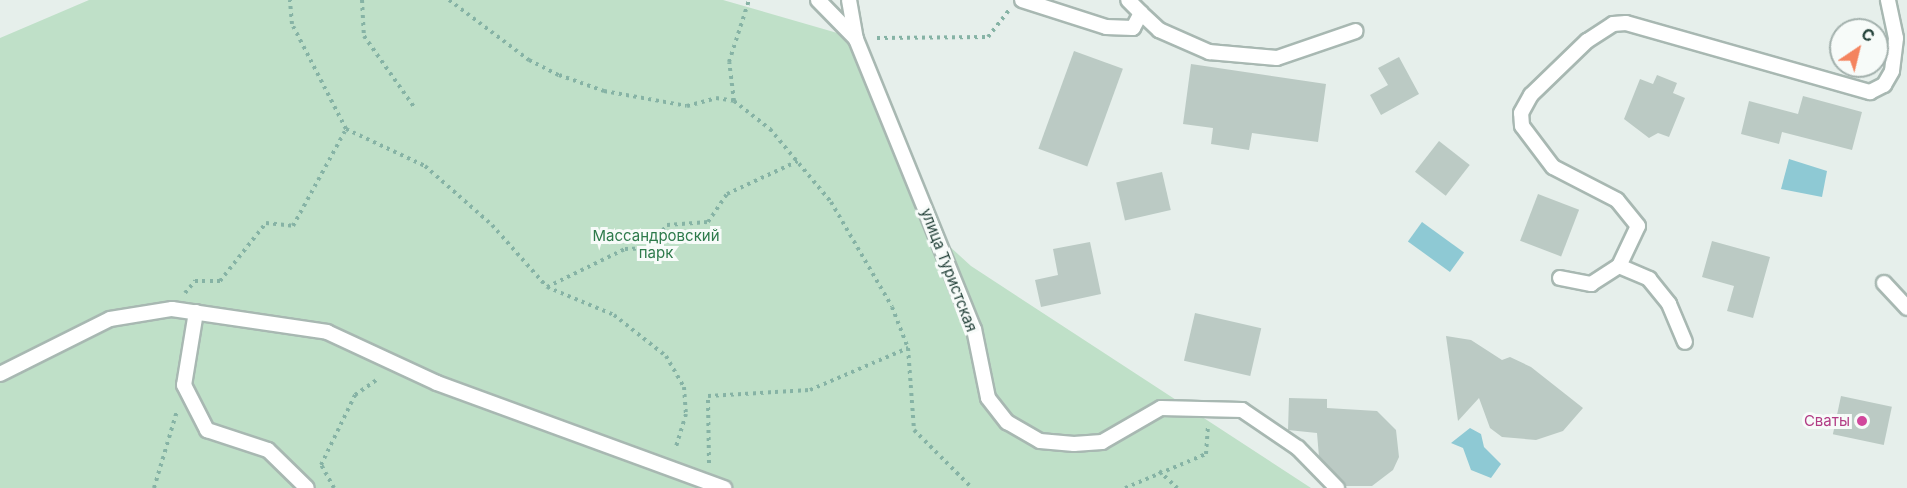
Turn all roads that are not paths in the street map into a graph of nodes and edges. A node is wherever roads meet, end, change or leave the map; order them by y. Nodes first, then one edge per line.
1 (818, 0) edge
2 (849, 0) edge
3 (1019, 0) edge
4 (1128, 0) edge
5 (1888, 0) edge
6 (1141, 13) junction
7 (1356, 31) dead end
8 (855, 39) junction
9 (1619, 266) junction
10 (1560, 278) dead end
11 (1884, 283) dead end
12 (1907, 308) edge
13 (196, 312) junction
14 (1685, 342) dead end
15 (0, 374) edge
16 (306, 488) edge
17 (724, 488) edge
18 (1337, 488) edge

1 - 8 lane
2 - 8 lane
3 - 6 lane
4 - 6 lane
5 - 9 lane
6 - 7 lane
8 - 18 lane, улица Туристская
9 - 10 lane
9 - 14 lane
11 - 12 lane
13 - 15 lane
13 - 16 lane
13 - 17 lane

